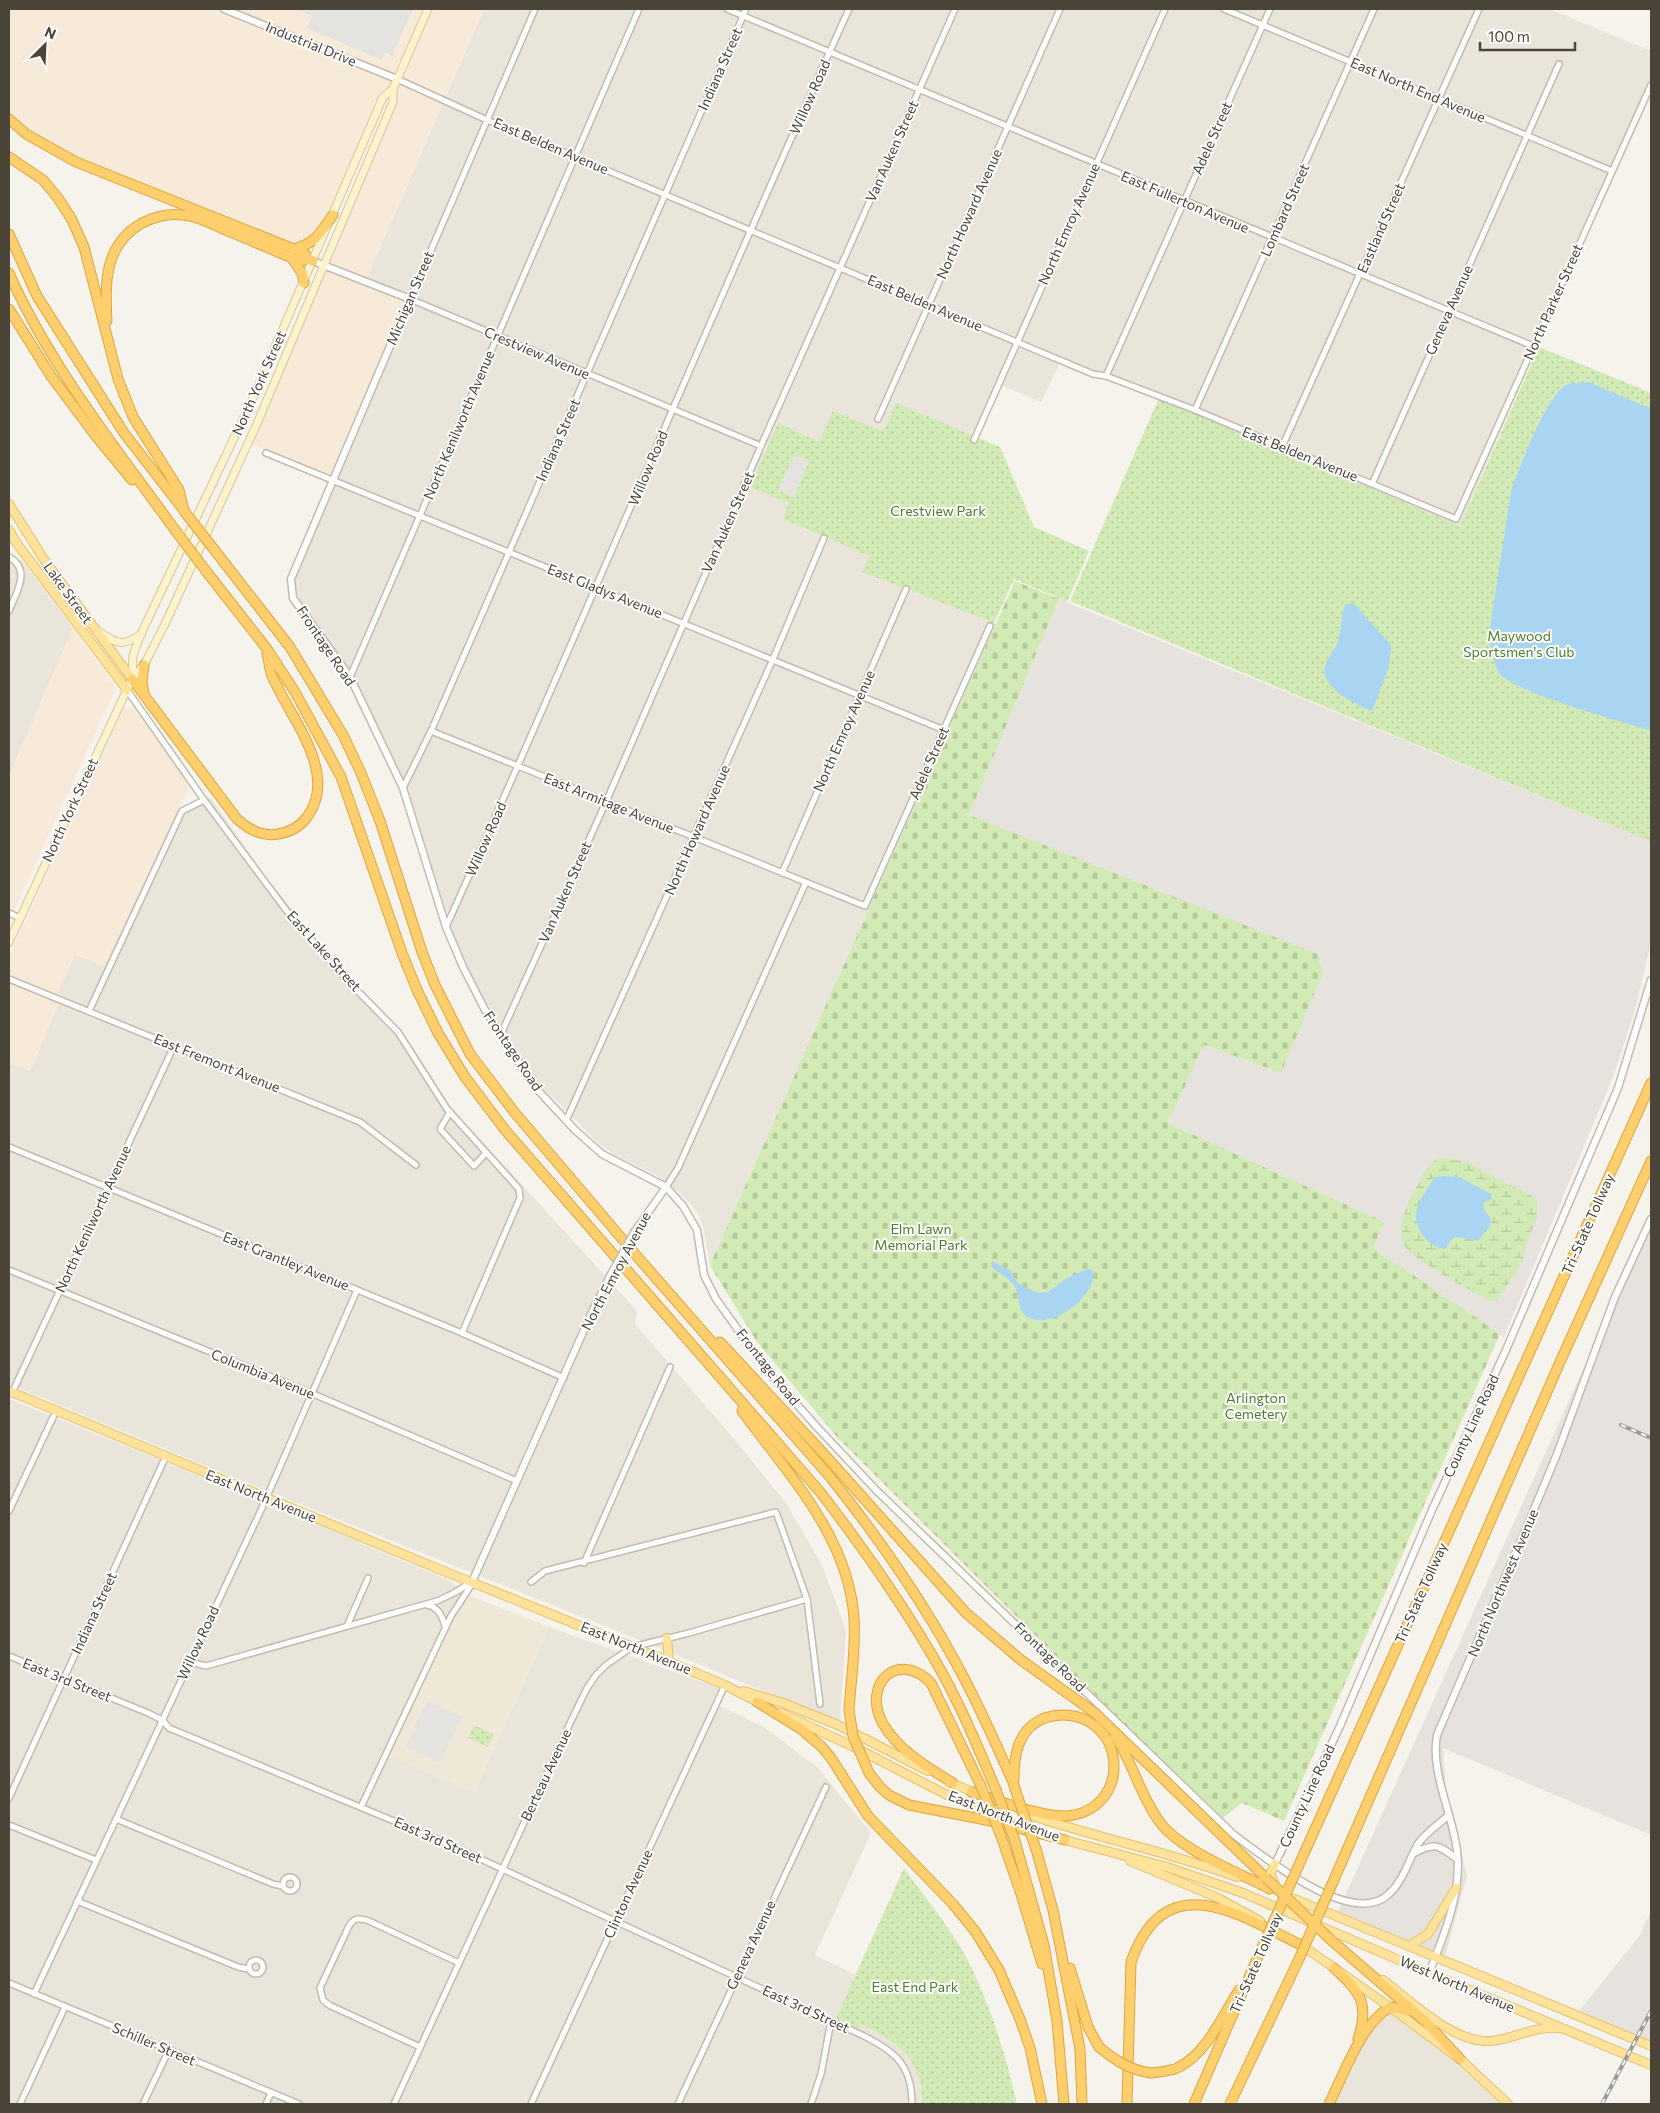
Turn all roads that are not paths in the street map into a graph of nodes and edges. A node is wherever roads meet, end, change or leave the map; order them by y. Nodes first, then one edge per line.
1 (224, 9) edge
2 (428, 9) edge
3 (535, 9) edge
4 (639, 9) edge
5 (727, 9) edge
6 (746, 9) edge
7 (849, 9) edge
8 (955, 9) edge
9 (1060, 9) edge
10 (1165, 9) edge
11 (1224, 9) edge
12 (1270, 9) edge
13 (1374, 9) edge
14 (1479, 9) edge
15 (743, 16) junction
16 (1263, 25) junction
17 (830, 52) junction
18 (1351, 62) junction
19 (1559, 64) dead end
20 (397, 79) junction
21 (1651, 85) edge
22 (393, 89) junction
23 (919, 90) junction
24 (1439, 99) junction
25 (9, 119) edge
26 (487, 120) junction
27 (1008, 128) junction
28 (1527, 136) junction
29 (575, 156) junction
30 (9, 157) edge
31 (1096, 165) junction
32 (1612, 171) junction
33 (666, 194) junction
34 (1184, 201) junction
35 (333, 216) junction
36 (751, 230) junction
37 (9, 234) edge
38 (1272, 238) junction
39 (293, 254) junction
40 (310, 260) junction
41 (323, 265) junction
42 (841, 267) junction
43 (9, 273) edge
44 (1360, 274) junction
45 (304, 283) junction
46 (410, 299) junction
47 (929, 305) junction
48 (9, 309) edge
49 (1448, 311) junction
50 (498, 336) junction
51 (1017, 342) junction
52 (109, 344) junction
53 (1533, 346) junction
54 (587, 374) junction
55 (1106, 376) junction
56 (673, 409) junction
57 (1195, 410) junction
58 (878, 419) dead end
59 (974, 440) dead end
60 (761, 446) junction
61 (1282, 447) junction
62 (266, 453) dead end
63 (332, 479) junction
64 (1372, 484) junction
65 (9, 504) edge
66 (184, 511) junction
67 (421, 514) junction
68 (1456, 519) joint
69 (9, 530) edge
70 (174, 530) junction
71 (824, 538) dead end
72 (510, 552) junction
73 (9, 557) edge
74 (291, 588) joint
75 (597, 588) junction
76 (906, 590) dead end
77 (9, 611) edge
78 (684, 623) junction
79 (990, 626) dead end
80 (92, 627) junction
81 (141, 634) junction
82 (266, 649) junction
83 (773, 659) junction
84 (144, 665) junction
85 (350, 677) junction
86 (132, 679) junction
87 (126, 690) junction
88 (860, 695) junction
89 (145, 697) junction
90 (944, 730) junction
91 (431, 731) junction
92 (519, 766) junction
93 (404, 788) junction
94 (204, 800) junction
95 (606, 802) junction
96 (694, 837) junction
97 (782, 872) junction
98 (806, 882) junction
99 (867, 901) joint
100 (9, 913) edge
101 (20, 918) junction
102 (446, 927) junction
103 (9, 942) edge
104 (9, 978) edge
105 (1651, 980) edge
106 (89, 1011) junction
107 (501, 1034) junction
108 (174, 1046) junction
109 (1651, 1084) edge
110 (450, 1112) junction
111 (566, 1121) junction
112 (9, 1146) edge
113 (486, 1153) junction
114 (1651, 1161) edge
115 (416, 1165) dead end
116 (666, 1187) junction
117 (108, 1188) junction
118 (1651, 1219) edge
119 (642, 1262) junction
120 (9, 1270) edge
121 (60, 1290) junction
122 (357, 1290) junction
123 (462, 1333) junction
124 (670, 1367) dead end
125 (711, 1368) junction
126 (564, 1378) junction
127 (11, 1392) edge
128 (311, 1393) junction
129 (56, 1411) junction
130 (166, 1456) junction
131 (517, 1481) junction
132 (266, 1497) junction
133 (9, 1511) edge
134 (584, 1563) junction
135 (368, 1578) dead end
136 (472, 1582) junction
137 (531, 1582) dead end
138 (807, 1599) junction
139 (422, 1605) junction
140 (347, 1626) junction
141 (445, 1628) junction
142 (667, 1638) junction
143 (632, 1647) junction
144 (9, 1656) edge
145 (669, 1661) junction
146 (190, 1662) junction
147 (64, 1679) junction
148 (725, 1685) junction
149 (757, 1702) junction
150 (820, 1704) dead end
151 (1095, 1713) junction
152 (162, 1720) junction
153 (1014, 1782) junction
154 (953, 1783) junction
155 (826, 1787) dead end
156 (970, 1792) junction
157 (9, 1798) edge
158 (361, 1807) junction
159 (1448, 1815) junction
160 (116, 1820) junction
161 (9, 1824) edge
162 (1065, 1840) junction
163 (1085, 1846) junction
164 (1414, 1853) junction
165 (1457, 1859) junction
166 (96, 1860) junction
167 (1275, 1864) junction
168 (502, 1869) junction
169 (283, 1886) dead end
170 (1273, 1886) junction
171 (1456, 1888) junction
172 (77, 1901) junction
173 (1264, 1901) joint
174 (1053, 1910) junction
175 (615, 1921) junction
176 (1332, 1938) junction
177 (1301, 1945) junction
178 (1409, 1946) junction
179 (1436, 1956) junction
180 (459, 1963) junction
181 (1334, 1968) junction
182 (249, 1969) dead end
183 (1253, 1969) junction
184 (1429, 1973) junction
185 (736, 1977) junction
186 (9, 1983) edge
187 (34, 1994) junction
188 (1390, 2006) junction
189 (65, 2007) junction
190 (1415, 2013) junction
191 (832, 2021) junction
192 (1057, 2021) junction
193 (1565, 2029) junction
194 (1651, 2046) edge
195 (420, 2047) junction
196 (169, 2050) junction
197 (1352, 2056) junction
198 (1460, 2059) junction
199 (1651, 2065) edge
200 (271, 2093) junction
201 (20, 2104) edge
202 (144, 2104) edge
203 (266, 2104) edge
204 (299, 2104) edge
205 (394, 2104) edge
206 (531, 2104) edge
207 (678, 2104) edge
208 (812, 2104) edge
209 (912, 2104) edge
210 (1042, 2104) edge
211 (1064, 2104) edge
212 (1082, 2104) edge
213 (1127, 2104) edge
214 (1194, 2104) edge
215 (1230, 2104) edge
216 (1329, 2104) edge
217 (1508, 2104) edge

1 - 20 street, Industrial Drive
2 - 20 main road, North York Street
3 - 26 street, Michigan Street
4 - 29 street, North Kenilworth Avenue
5 - 15 street, East Fullerton Avenue
6 - 15 street, Indiana Street
7 - 17 street, Willow Road
8 - 23 street, Van Auken Street
9 - 27 street, North Howard Avenue
10 - 31 street, North Emroy Avenue
11 - 16 street, East North End Avenue
12 - 16 street, Adele Street
13 - 18 street, Lombard Street
14 - 24 street, Eastland Street
15 - 17 street, East Fullerton Avenue
15 - 33 street, Indiana Street
16 - 18 street, East North End Avenue
16 - 34 street, Adele Street
17 - 23 street, East Fullerton Avenue
17 - 36 street, Willow Road
18 - 24 street, East North End Avenue
18 - 38 street, Lombard Street
19 - 28 street, Geneva Avenue
20 - 22 main road, North York Street
20 - 26 street, East Belden Avenue
21 - 32 street, North Parker Street
22 - 35 main road, North York Street
22 - 41 main road, North York Street
23 - 27 street, East Fullerton Avenue
23 - 42 street, Van Auken Street
24 - 28 street, East North End Avenue
24 - 44 street, Eastland Street
25 - 39 highway
26 - 29 street, East Belden Avenue
26 - 46 street, Michigan Street
27 - 31 street, East Fullerton Avenue
27 - 47 street, North Howard Avenue
28 - 32 street, East North End Avenue
28 - 49 street, Geneva Avenue
29 - 33 street, East Belden Avenue
29 - 50 street, North Kenilworth Avenue
30 - 52 highway
31 - 34 street, East Fullerton Avenue
31 - 51 street, North Emroy Avenue
32 - 53 street, North Parker Street
33 - 36 street, East Belden Avenue
33 - 54 street, Indiana Street
34 - 38 street, East Fullerton Avenue
34 - 55 street, Adele Street
35 - 39 highway
35 - 40 main road, North York Street
36 - 42 street, East Belden Avenue
36 - 56 street, Willow Road
37 - 66 highway
38 - 44 street, East Fullerton Avenue
38 - 57 street, Lombard Street
39 - 40 highway
39 - 45 highway
39 - 52 highway
40 - 41 street, Crestview Avenue
40 - 45 main road, North York Street
41 - 46 street, Crestview Avenue
41 - 84 main road, North York Street
42 - 47 street, East Belden Avenue
42 - 60 street, Van Auken Street
43 - 70 highway
44 - 49 street, East Fullerton Avenue
44 - 61 street, Eastland Street
45 - 81 main road, North York Street
46 - 50 street, Crestview Avenue
46 - 63 street, Michigan Street
47 - 51 street, East Belden Avenue
47 - 58 street, North Howard Avenue
48 - 70 highway
49 - 53 street, East Fullerton Avenue
49 - 64 street, Geneva Avenue
50 - 54 street, Crestview Avenue
50 - 67 street, North Kenilworth Avenue
51 - 55 street, East Belden Avenue
51 - 59 street, North Emroy Avenue
52 - 66 highway
53 - 68 street, North Parker Street
54 - 56 street, Crestview Avenue
54 - 72 street, Indiana Street
55 - 57 street, East Belden Avenue
56 - 60 street, Crestview Avenue
56 - 75 street, Willow Road
57 - 61 street, East Belden Avenue
60 - 78 street, Van Auken Street
61 - 64 street, East Belden Avenue
62 - 63 street, East Gladys Avenue
63 - 67 street, East Gladys Avenue
63 - 74 street, Michigan Street
64 - 68 street, East Belden Avenue
65 - 80 main road, Lake Street
66 - 119 highway, bridge
67 - 72 street, East Gladys Avenue
67 - 85 street, North Kenilworth Avenue
69 - 87 main road
70 - 82 highway, bridge
71 - 83 street, North Howard Avenue
72 - 75 street, East Gladys Avenue
72 - 91 street, Indiana Street
73 - 77 street
74 - 85 street, Frontage Road
75 - 78 street, East Gladys Avenue
75 - 92 street, Willow Road
76 - 88 street, North Emroy Avenue
78 - 83 street, East Gladys Avenue
78 - 95 street, Van Auken Street
79 - 90 street, Adele Street
80 - 81 main road
80 - 86 main road, Lake Street
81 - 86 main road, North York Street
82 - 89 highway
82 - 125 highway
83 - 88 street, East Gladys Avenue
83 - 96 street, North Howard Avenue
84 - 86 main road, North York Street
84 - 89 highway
85 - 93 street, Frontage Road
86 - 87 main road, North York Street
86 - 89 highway
87 - 94 street, East Lake Street
87 - 101 main road, North York Street
88 - 90 street, East Gladys Avenue
88 - 97 street, North Emroy Avenue
90 - 99 street, Adele Street
91 - 92 street, East Armitage Avenue
91 - 93 street, Indiana Street
92 - 95 street, East Armitage Avenue
92 - 102 street, Willow Road
93 - 102 street, Frontage Road
94 - 106 street
94 - 110 street, East Lake Street
95 - 96 street, East Armitage Avenue
95 - 107 street, Van Auken Street
96 - 97 street, East Armitage Avenue
96 - 111 street, North Howard Avenue
97 - 98 street, East Armitage Avenue
98 - 99 street, East Armitage Avenue
98 - 116 street, North Emroy Avenue
100 - 101 street
101 - 103 main road, North York Street
102 - 107 street, Frontage Road
104 - 106 street, East Fremont Avenue
105 - 167 street, County Line Road
106 - 108 street, East Fremont Avenue
107 - 111 street, Frontage Road
108 - 115 street, East Fremont Avenue
108 - 117 street, North Kenilworth Avenue
109 - 183 highway, Tri-State Tollway, bridge
110 - 113 street, East Lake Street
110 - 113 street
111 - 116 street, Frontage Road
112 - 117 street, East Grantley Avenue
113 - 123 street, East Lake Street
114 - 215 highway, bridge
116 - 126 street, North Emroy Avenue, bridge
116 - 167 street, Frontage Road
117 - 121 street, North Kenilworth Avenue
117 - 122 street, East Grantley Avenue
118 - 159 street, North Northwest Avenue
119 - 151 highway
119 - 153 highway
120 - 121 street, Columbia Avenue
121 - 127 street, North Kenilworth Avenue
121 - 128 street, Columbia Avenue
122 - 123 street, East Grantley Avenue
122 - 128 street, Willow Road
123 - 126 street, East Grantley Avenue
124 - 134 street
125 - 162 highway, bridge
125 - 192 highway, bridge
126 - 131 street, North Emroy Avenue
127 - 129 main road, East North Avenue
128 - 131 street, Columbia Avenue
128 - 132 street, Willow Road
129 - 130 main road, East North Avenue
129 - 133 street
130 - 132 main road, East North Avenue
130 - 147 street, Indiana Street
131 - 136 street, North Emroy Avenue
132 - 136 main road, East North Avenue
132 - 146 street, Willow Road
134 - 137 street
134 - 138 street
135 - 140 street
136 - 139 street
136 - 141 street
136 - 143 main road, East North Avenue
138 - 142 street, Berteau Avenue
138 - 150 street
139 - 140 street
139 - 141 street
140 - 146 street
141 - 158 street
142 - 143 street, Berteau Avenue
142 - 145 main road
143 - 145 main road, East North Avenue
143 - 168 street, Berteau Avenue
144 - 147 street, East 3rd Street
145 - 148 main road, East North Avenue
146 - 152 street, Willow Road
147 - 152 street, East 3rd Street
147 - 157 street, Indiana Street
148 - 149 main road, East North Avenue
148 - 154 main road, East North Avenue
148 - 175 street, Clinton Avenue
149 - 162 main road, East North Avenue
149 - 210 highway
151 - 170 highway
151 - 176 highway, bridge
152 - 158 street, East 3rd Street
152 - 160 street, Willow Road
153 - 156 highway
153 - 174 highway, bridge
154 - 156 main road, East North Avenue
154 - 192 highway, bridge
155 - 185 street, Geneva Avenue
156 - 170 main road, East North Avenue
158 - 168 street, East 3rd Street
159 - 164 street, Frontage Road
159 - 165 street, North Northwest Avenue
160 - 166 street, Willow Road
160 - 169 street
161 - 166 street
162 - 163 main road, East North Avenue
163 - 173 main road, East North Avenue
163 - 177 main road
164 - 165 street
164 - 167 street, Frontage Road
165 - 171 street, North Northwest Avenue
166 - 172 street, Willow Road
167 - 170 main road
168 - 175 street, East 3rd Street
168 - 180 street, Berteau Avenue
170 - 178 main road, West North Avenue
171 - 178 main road
171 - 179 street, North Northwest Avenue
172 - 182 street
172 - 187 street, Willow Road
173 - 184 main road, West North Avenue
174 - 183 highway, bridge
174 - 212 highway
175 - 185 street, East 3rd Street
175 - 206 street, Clinton Avenue
176 - 190 highway
176 - 193 main road
177 - 181 main road
177 - 213 highway
178 - 179 main road, West North Avenue
179 - 184 street, North Northwest Avenue
179 - 194 main road, West North Avenue
180 - 195 street, Berteau Avenue
180 - 195 street
181 - 188 main road
181 - 197 highway
183 - 214 highway, Tri-State Tollway
184 - 193 main road, West North Avenue
185 - 191 street, East 3rd Street
185 - 207 street, Geneva Avenue
186 - 187 street, Schiller Street
187 - 189 street, Schiller Street
188 - 190 highway
188 - 197 highway
188 - 198 main road
189 - 196 street, Schiller Street
189 - 201 street
190 - 198 highway
191 - 208 street
191 - 209 street, East 3rd Street
192 - 211 highway
193 - 199 main road, West North Avenue
195 - 205 street, Berteau Avenue
196 - 200 street, Schiller Street
196 - 202 street
197 - 216 highway
198 - 217 main road
200 - 203 street
200 - 204 street, Schiller Street

